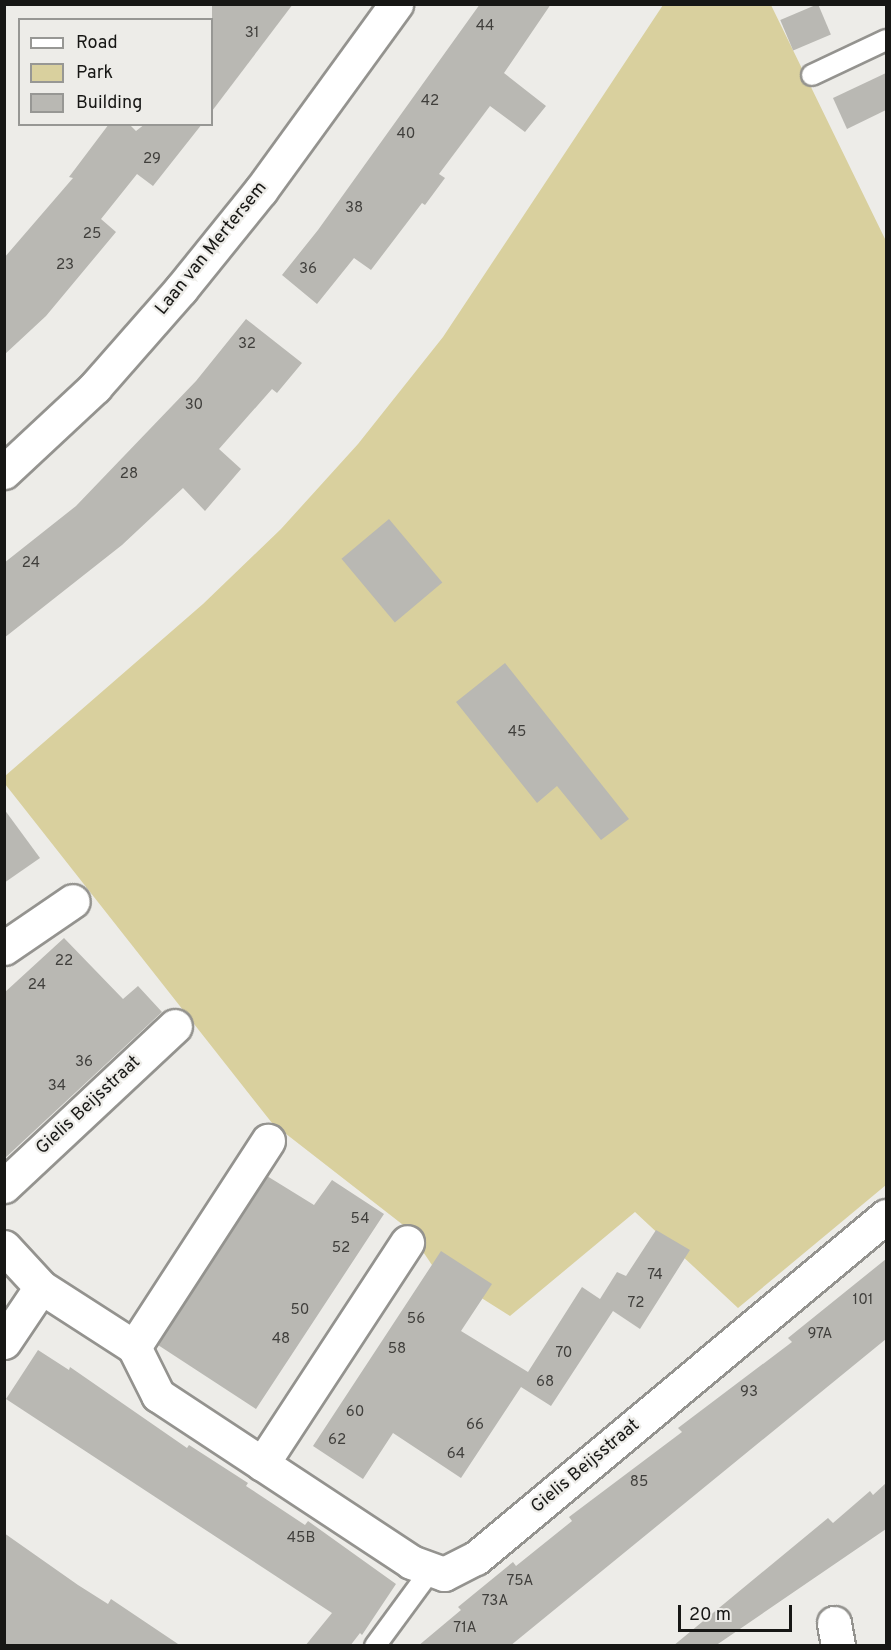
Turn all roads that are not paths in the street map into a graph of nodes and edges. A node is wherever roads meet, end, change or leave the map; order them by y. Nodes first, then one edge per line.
1 (396, 4) edge
2 (886, 40) edge
3 (812, 75) dead end
4 (4, 472) edge
5 (73, 901) dead end
6 (4, 948) edge
7 (174, 1026) dead end
8 (268, 1141) dead end
9 (4, 1185) edge
10 (886, 1216) edge
11 (407, 1242) dead end
12 (4, 1247) edge
13 (41, 1287) junction
14 (4, 1342) edge
15 (134, 1347) junction
16 (262, 1464) junction
17 (430, 1571) junction
18 (375, 1646) edge

1 - 4 street, Laan van Mertersem
2 - 3 lane
5 - 6 street
7 - 9 street, Gielis Beijsstraat
8 - 15 street
10 - 17 street, Gielis Beijsstraat
11 - 16 street
12 - 13 street
13 - 14 street
13 - 15 street
15 - 16 street
16 - 17 street
17 - 18 lane

